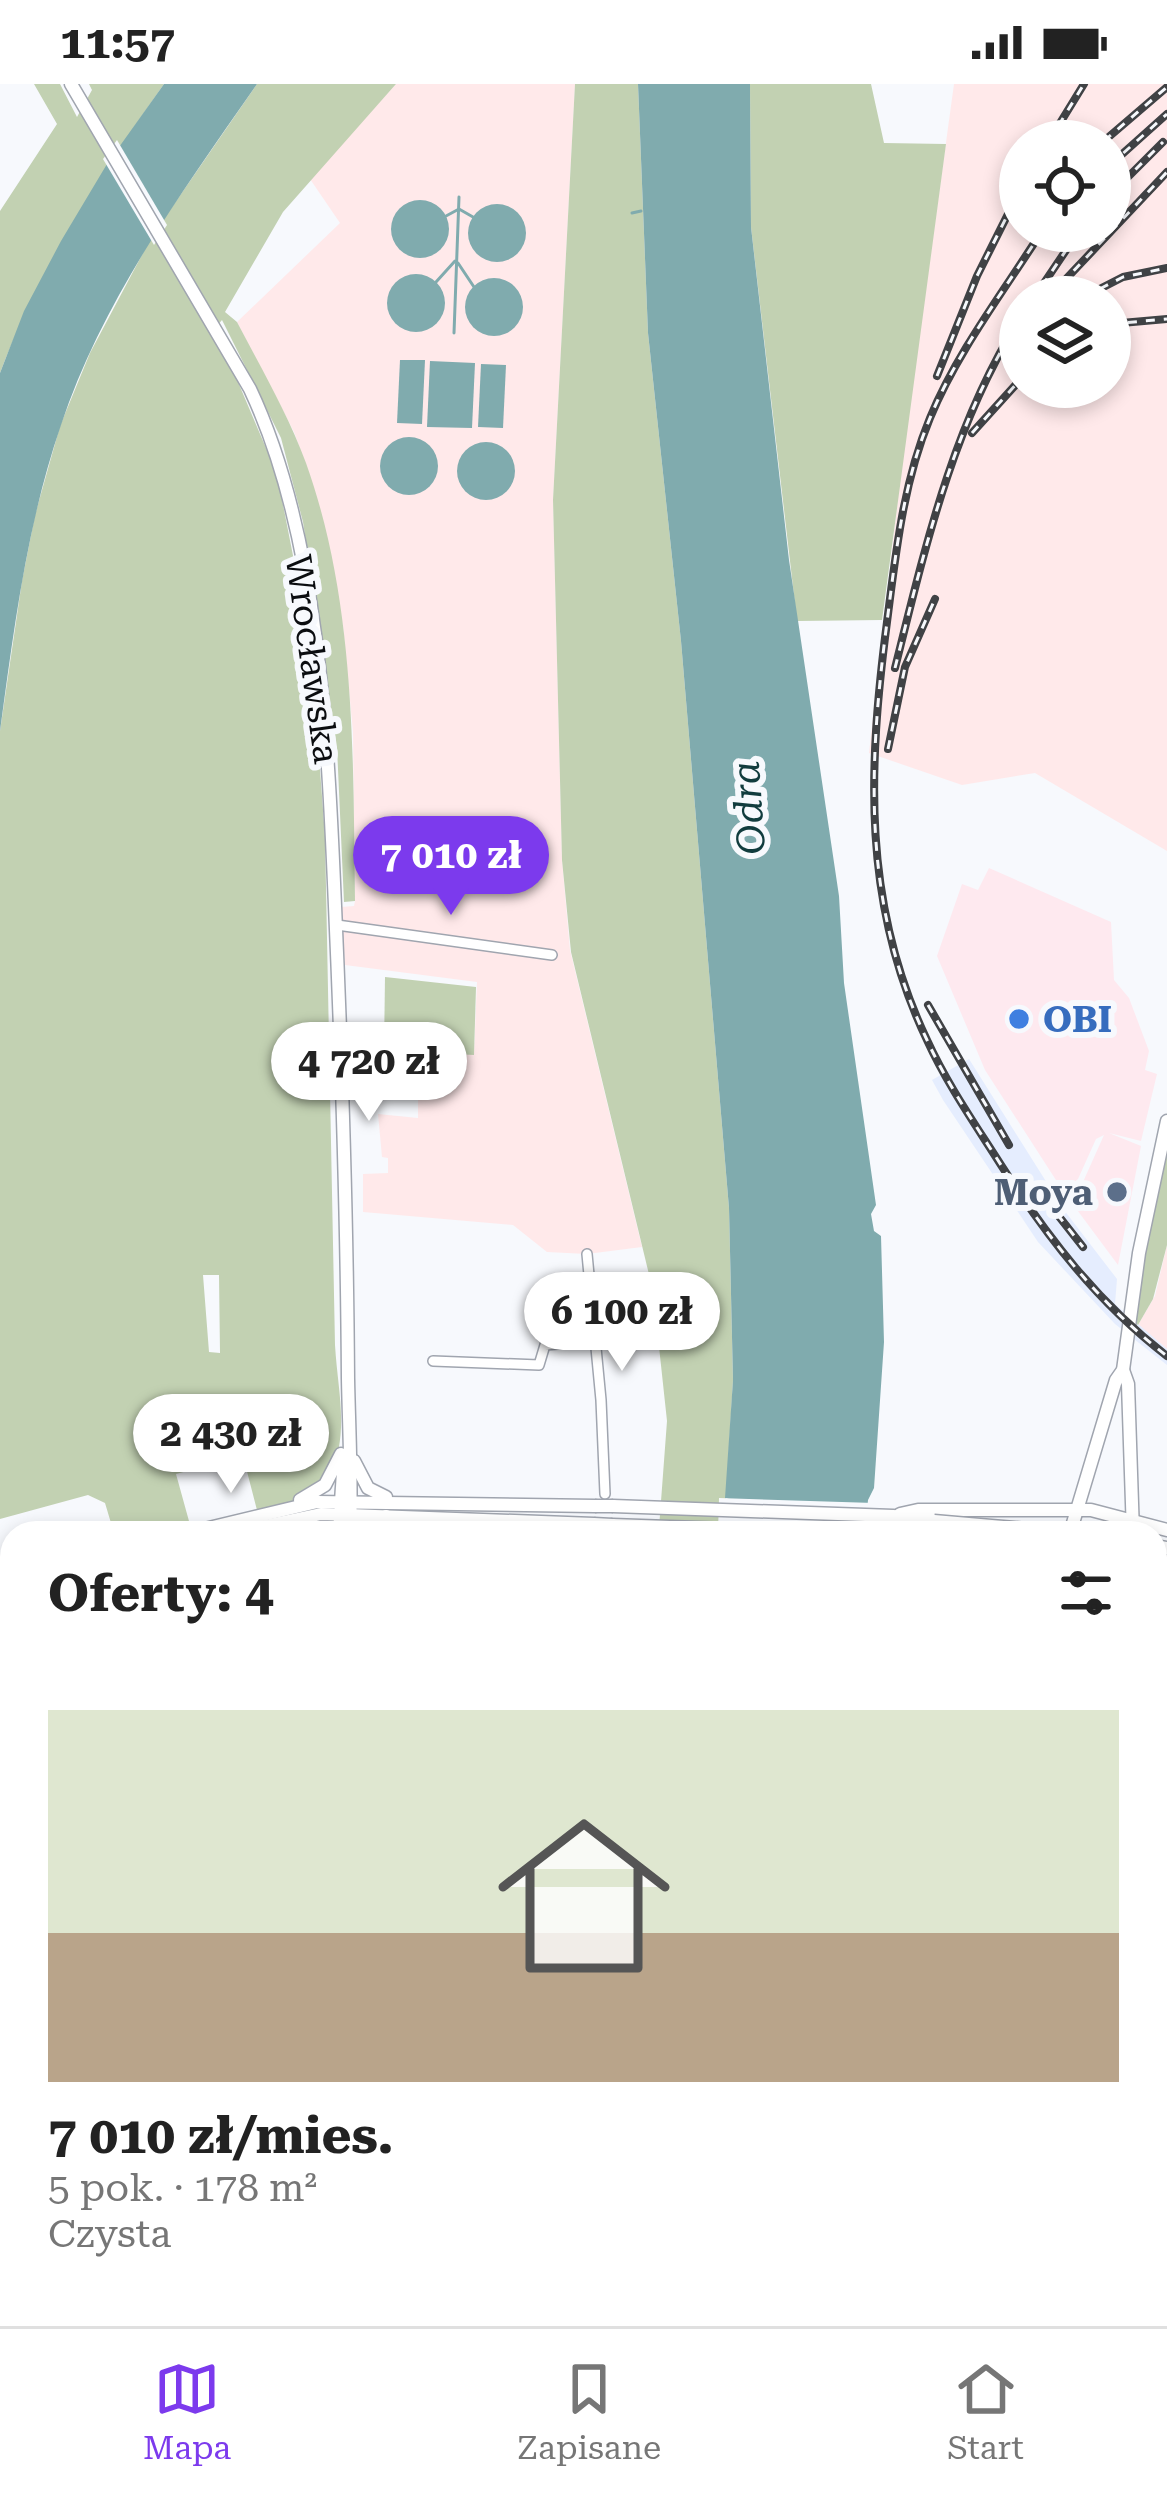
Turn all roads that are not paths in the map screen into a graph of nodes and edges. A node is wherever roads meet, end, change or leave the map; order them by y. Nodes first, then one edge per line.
1 (71, 84) edge
2 (337, 925) junction
3 (552, 955) dead end
4 (1167, 1120) edge
5 (1166, 1140) edge
6 (587, 1254) dead end
7 (596, 1341) junction
8 (433, 1361) dead end
9 (1123, 1370) junction
10 (348, 1450) junction
11 (411, 1502) junction
12 (604, 1502) junction
13 (286, 1507) junction
14 (345, 1508) junction
15 (1078, 1511) junction
16 (391, 1514) junction
17 (918, 1515) junction
18 (233, 1521) edge
19 (279, 1521) edge
20 (342, 1521) edge
21 (348, 1521) edge
22 (381, 1521) edge
23 (533, 1521) edge
24 (934, 1521) edge
25 (1075, 1521) edge
26 (1123, 1521) edge
27 (1132, 1521) edge

1 - 2 main road, Wrocławska
2 - 3 street
2 - 10 main road, Wrocławska
4 - 5 main road
5 - 9 main road
6 - 7 street
7 - 8 street
7 - 12 street
9 - 15 main road
9 - 27 main road
10 - 11 main road
10 - 13 main road
10 - 14 main road, Wrocławska
11 - 12 main road
11 - 14 main road
12 - 17 main road
13 - 14 main road
13 - 18 main road
14 - 16 main road
14 - 19 main road
14 - 20 main road, Wrocławska
14 - 21 main road, Wrocławska
15 - 17 main road
15 - 25 main road
15 - 26 main road
16 - 22 main road
16 - 23 main road, bridge
17 - 24 main road, bridge

